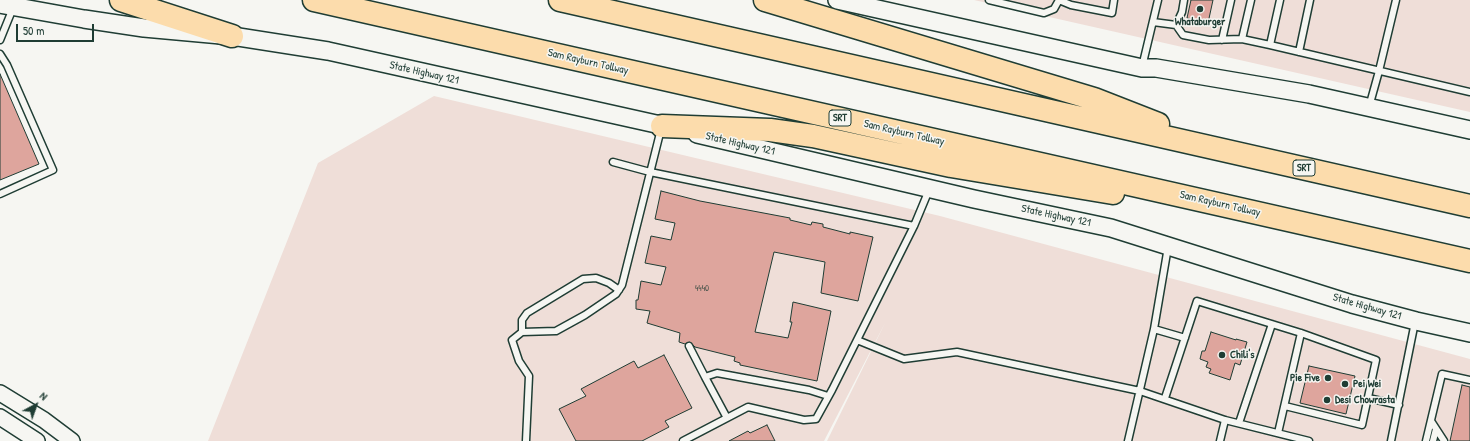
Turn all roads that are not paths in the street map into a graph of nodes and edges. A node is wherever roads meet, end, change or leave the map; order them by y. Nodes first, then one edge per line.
1 (121, 0) edge
2 (314, 0) edge
3 (560, 0) edge
4 (765, 0) edge
5 (837, 0) edge
6 (989, 0) edge
7 (1059, 0) edge
8 (1114, 0) edge
9 (1158, 0) edge
10 (1184, 0) edge
11 (1231, 0) edge
12 (1251, 0) edge
13 (1280, 0) edge
14 (1310, 0) edge
15 (1396, 0) edge
16 (1071, 2) edge
17 (871, 4) edge
18 (7, 6) edge
19 (1153, 22) junction
20 (1176, 25) junction
21 (232, 36) junction
22 (1242, 39) junction
23 (0, 40) edge
24 (1222, 40) junction
25 (1270, 45) junction
26 (1299, 52) junction
27 (0, 54) edge
28 (1142, 68) junction
29 (1379, 71) junction
30 (1470, 92) edge
31 (1369, 107) junction
32 (662, 126) junction
33 (1470, 130) edge
34 (1223, 149) junction
35 (613, 162) dead end
36 (650, 172) junction
37 (930, 189) junction
38 (0, 194) edge
39 (1222, 204) junction
40 (1470, 206) edge
41 (914, 226) junction
42 (1168, 245) junction
43 (1470, 261) edge
44 (619, 290) junction
45 (1416, 321) junction
46 (1272, 324) junction
47 (1154, 329) junction
48 (522, 332) junction
49 (1470, 333) edge
50 (1301, 334) junction
51 (1185, 338) junction
52 (857, 340) junction
53 (690, 346) dead end
54 (705, 377) junction
55 (1470, 380) edge
56 (1140, 391) junction
57 (0, 394) edge
58 (828, 396) junction
59 (1165, 398) junction
60 (1368, 398) junction
61 (1399, 405) junction
62 (1285, 406) junction
63 (0, 417) edge
64 (727, 418) junction
65 (44, 420) junction
66 (1225, 420) junction
67 (1431, 421) junction
68 (1239, 424) junction
69 (1436, 429) junction
70 (1278, 433) junction
71 (32, 440) edge
72 (72, 441) edge
73 (526, 441) edge
74 (683, 441) edge
75 (1128, 441) edge
76 (1220, 441) edge
77 (1309, 441) edge
78 (1391, 441) edge
79 (1426, 441) edge
80 (1433, 441) edge
81 (1444, 441) edge

1 - 21 highway
2 - 39 highway, Sam Rayburn Tollway / SRT
3 - 34 highway, SRT
4 - 34 highway
5 - 17 main road
6 - 7 lane
7 - 16 lane
8 - 16 lane
9 - 19 lane
10 - 20 lane
11 - 24 lane
12 - 22 lane
13 - 25 lane
14 - 26 lane
15 - 29 lane
17 - 28 main road
18 - 21 main road, State Highway 121
18 - 23 lane
19 - 20 lane
19 - 28 lane
20 - 24 lane
21 - 32 main road, State Highway 121
22 - 24 lane
22 - 25 lane
25 - 26 lane
26 - 29 lane
27 - 38 lane
28 - 31 main road
29 - 30 lane
29 - 31 lane
31 - 33 main road
32 - 36 lane
32 - 37 main road, State Highway 121
32 - 39 highway
34 - 40 highway, SRT
35 - 36 lane
36 - 41 lane
36 - 44 lane
37 - 41 lane
37 - 42 main road, State Highway 121
39 - 43 highway, Sam Rayburn Tollway / SRT
41 - 52 lane
42 - 45 main road, State Highway 121
42 - 47 lane
44 - 48 lane
44 - 48 lane
45 - 49 main road, State Highway 121
45 - 61 lane
46 - 50 lane
46 - 51 lane
46 - 68 lane
47 - 51 lane
47 - 56 lane
48 - 73 lane
50 - 60 lane
50 - 62 lane
51 - 59 lane
52 - 56 lane
52 - 58 lane
53 - 54 lane
54 - 58 lane
54 - 64 lane
55 - 67 lane
56 - 59 lane
56 - 75 lane
57 - 65 street
58 - 64 lane
59 - 66 lane
60 - 61 lane
60 - 62 lane
61 - 78 lane
62 - 70 lane
63 - 71 street
64 - 74 lane
65 - 71 street
65 - 72 street
66 - 68 lane
66 - 76 lane
67 - 69 lane
67 - 79 lane
68 - 70 lane
69 - 80 lane
69 - 81 lane
70 - 77 lane

